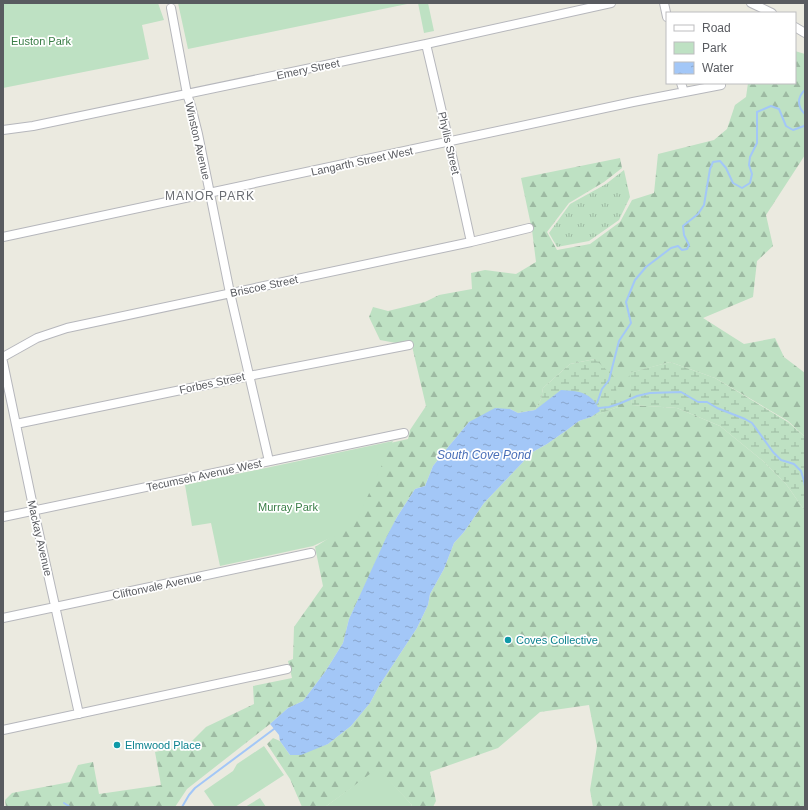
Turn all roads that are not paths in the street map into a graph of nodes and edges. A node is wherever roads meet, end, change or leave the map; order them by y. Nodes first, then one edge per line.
1 (611, 3) edge
2 (751, 3) edge
3 (171, 8) dead end
4 (770, 12) edge
5 (796, 28) edge
6 (805, 33) edge
7 (426, 44) junction
8 (682, 84) edge
9 (721, 85) dead end
10 (684, 92) junction
11 (187, 94) junction
12 (3, 130) edge
13 (450, 142) junction
14 (210, 194) junction
15 (529, 228) dead end
16 (3, 238) edge
17 (471, 242) junction
18 (230, 293) junction
19 (409, 345) dead end
20 (3, 357) edge
21 (3, 362) edge
22 (249, 376) junction
23 (16, 424) junction
24 (404, 432) dead end
25 (269, 461) junction
26 (34, 511) junction
27 (3, 518) edge
28 (311, 553) dead end
29 (56, 607) junction
30 (3, 618) edge
31 (287, 669) dead end
32 (79, 714) junction
33 (3, 730) edge

1 - 7 street, Emery Street
2 - 4 street
3 - 11 street, Winston Avenue
5 - 6 street
7 - 11 street, Emery Street
7 - 13 street, Phyllis Street
8 - 10 street
9 - 10 street, Langarth Street West
10 - 13 street, Langarth Street West
11 - 12 street, Emery Street
11 - 14 street, Winston Avenue
13 - 14 street, Langarth Street West
13 - 17 street, Phyllis Street
14 - 16 street, Langarth Street West
14 - 18 street, Winston Avenue
15 - 17 street, Briscoe Street
17 - 18 street, Briscoe Street
18 - 20 street, Briscoe Street
18 - 22 street, Winston Avenue
19 - 22 street, Forbes Street
21 - 23 street, Mackay Avenue
22 - 23 street, Forbes Street
22 - 25 street, Winston Avenue
23 - 26 street, Mackay Avenue
24 - 25 street, Tecumseh Avenue West
25 - 26 street, Tecumseh Avenue West
26 - 27 street, Tecumseh Avenue West
26 - 29 street, Mackay Avenue
28 - 29 street, Cliftonvale Avenue
29 - 30 street, Cliftonvale Avenue
29 - 32 street, Mackay Avenue
31 - 32 street
32 - 33 street

